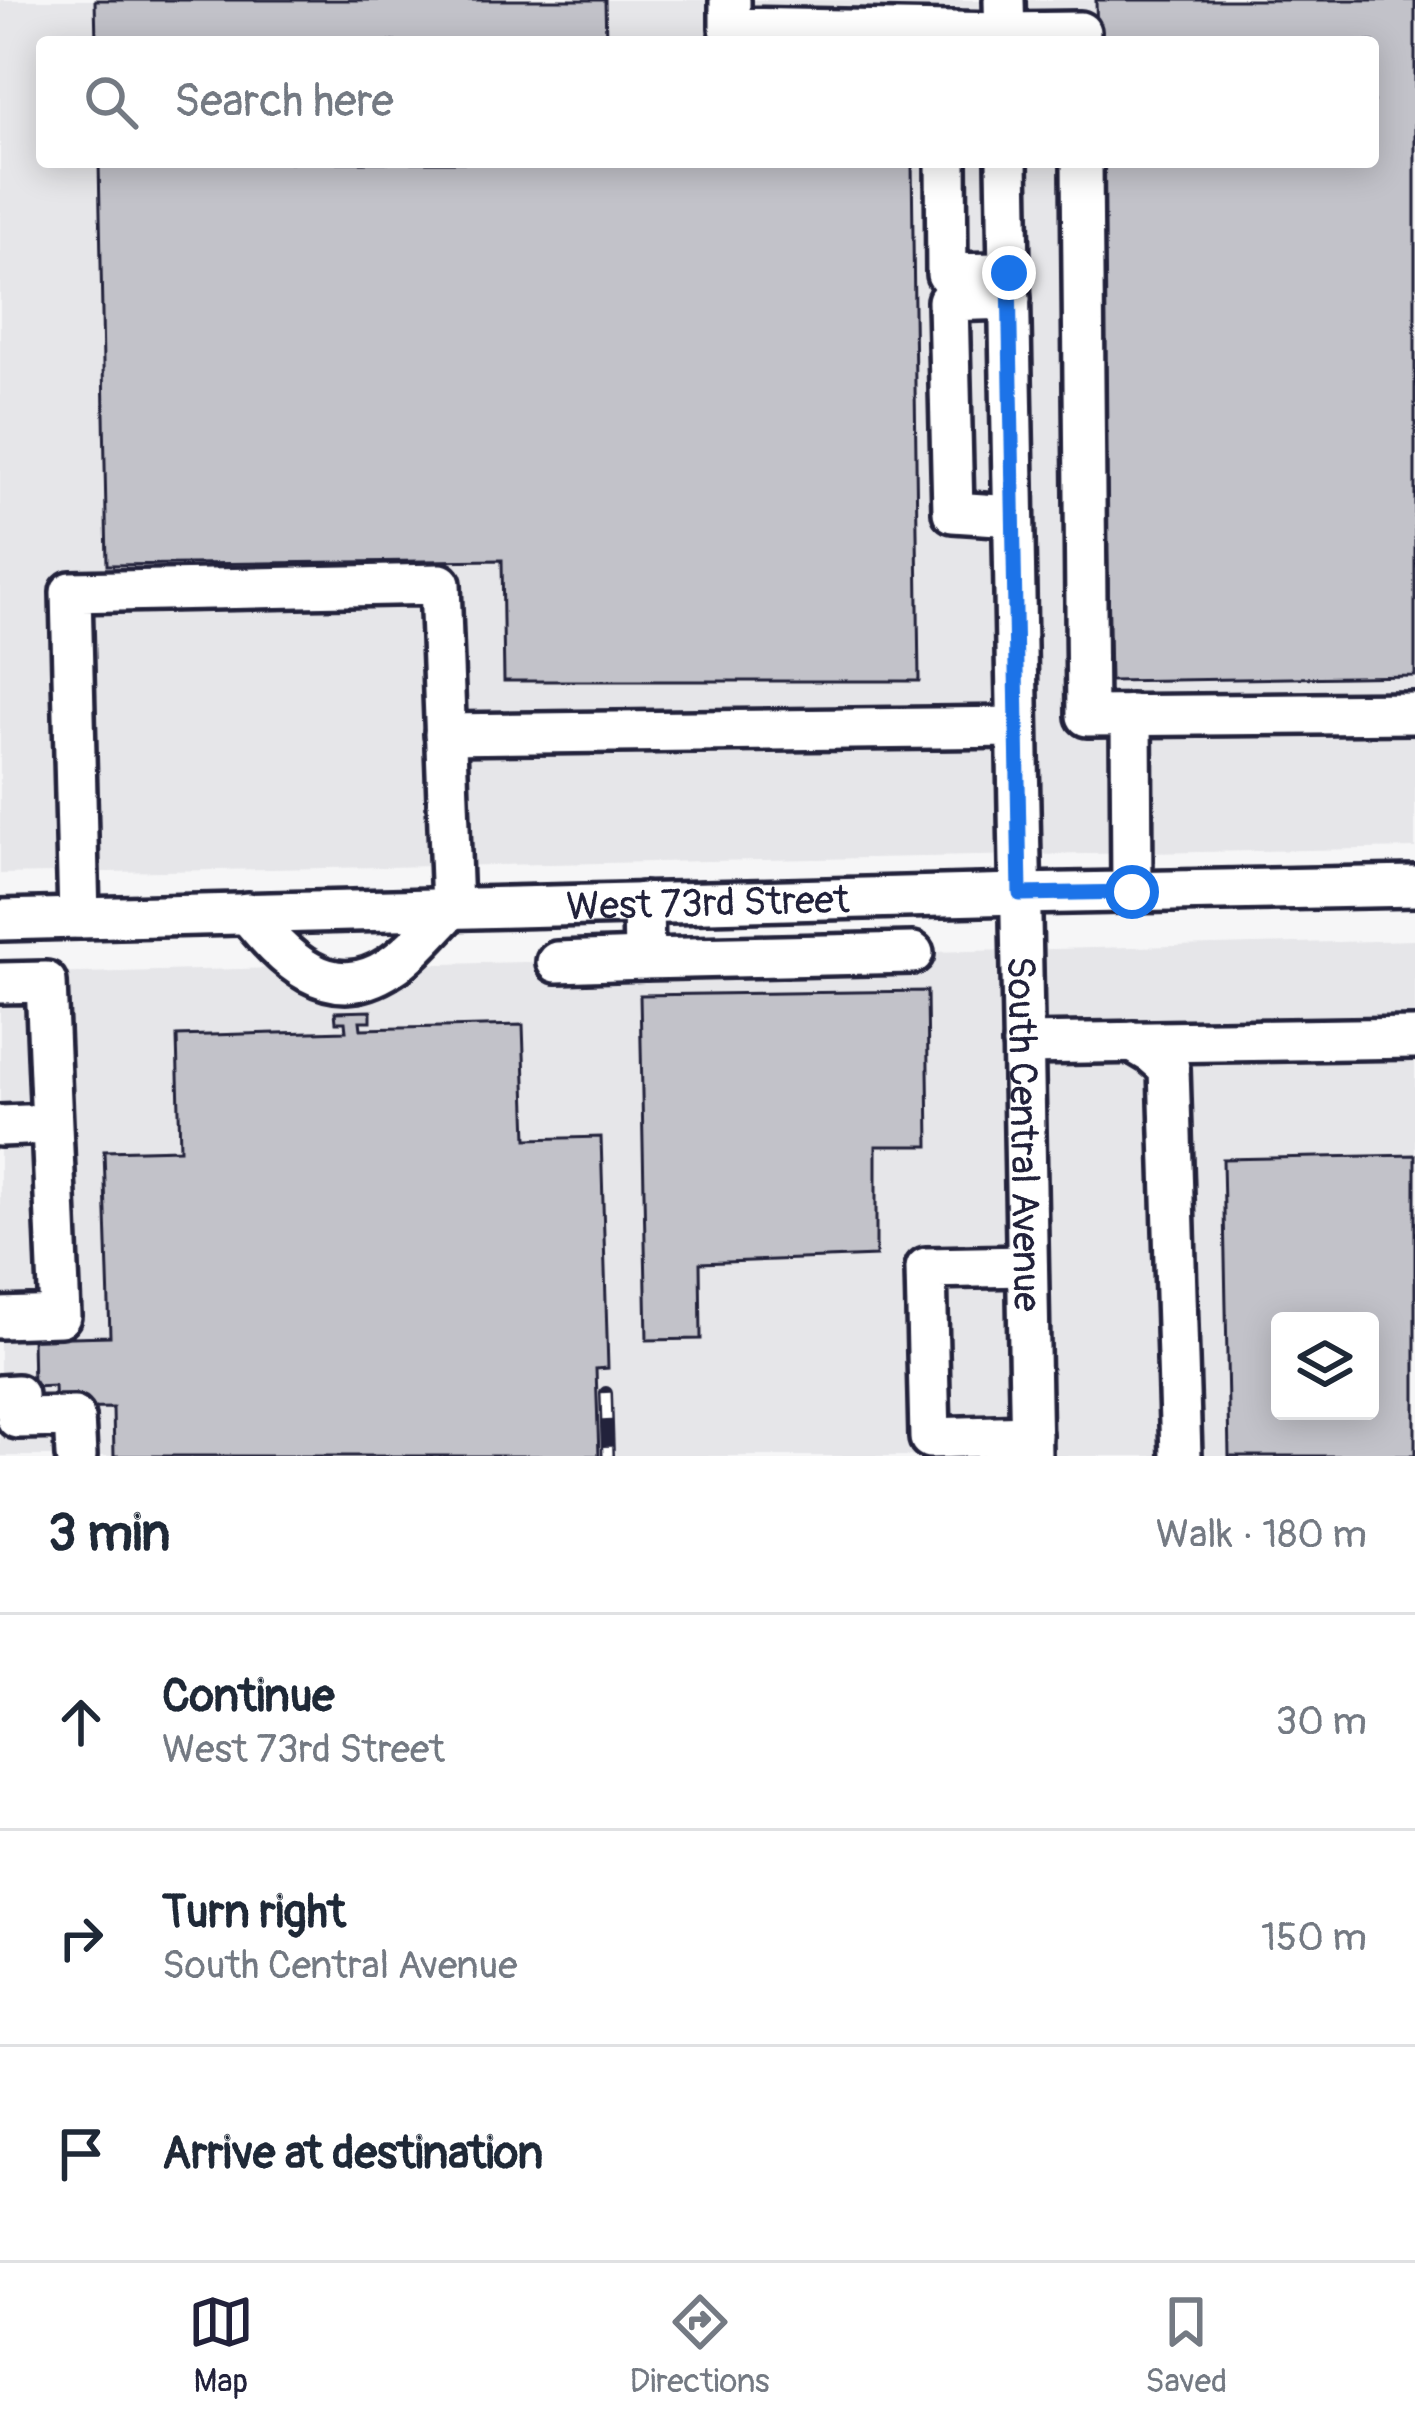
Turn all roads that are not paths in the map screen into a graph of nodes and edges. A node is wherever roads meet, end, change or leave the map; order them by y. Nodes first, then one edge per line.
1 (730, 0) edge
2 (1080, 24) edge
3 (1005, 25) edge
4 (921, 36) edge
5 (950, 36) edge
6 (946, 168) edge
7 (1007, 168) edge
8 (1082, 168) edge
9 (1009, 286) junction
10 (1013, 516) junction
11 (1415, 712) edge
12 (1131, 716) junction
13 (1017, 727) junction
14 (445, 734) junction
15 (1415, 886) edge
16 (1132, 892) junction
17 (1020, 894) junction
18 (880, 897) junction
19 (643, 903) junction
20 (452, 908) junction
21 (248, 913) junction
22 (79, 918) junction
23 (0, 920) edge
24 (644, 959) junction
25 (557, 962) dead end
26 (0, 983) edge
27 (1415, 1038) edge
28 (1132, 1042) junction
29 (1023, 1044) junction
30 (51, 1124) junction
31 (0, 1126) edge
32 (1027, 1266) junction
33 (0, 1318) edge
34 (0, 1396) edge
35 (1031, 1446) edge
36 (76, 1456) edge
37 (1181, 1456) edge

1 - 4 street
2 - 3 street
3 - 5 street
6 - 9 street
7 - 9 street, South Central Avenue
8 - 12 street
9 - 10 street, South Central Avenue
9 - 10 street
10 - 13 street, South Central Avenue
11 - 12 street
12 - 16 street
13 - 14 street
13 - 17 street, South Central Avenue
14 - 20 street
14 - 22 street
15 - 16 street, West 73rd Street
16 - 17 street, West 73rd Street
17 - 18 street, West 73rd Street
17 - 29 street, South Central Avenue
18 - 19 street, West 73rd Street
18 - 24 street
19 - 20 street, West 73rd Street
19 - 24 street
20 - 21 street, West 73rd Street
20 - 21 street
21 - 22 street, West 73rd Street
22 - 23 street, West 73rd Street
24 - 25 street
26 - 30 street
27 - 28 street
28 - 29 street
28 - 37 street
29 - 32 street, South Central Avenue
30 - 31 street
30 - 33 street
32 - 35 street, South Central Avenue
32 - 35 street
34 - 36 street

